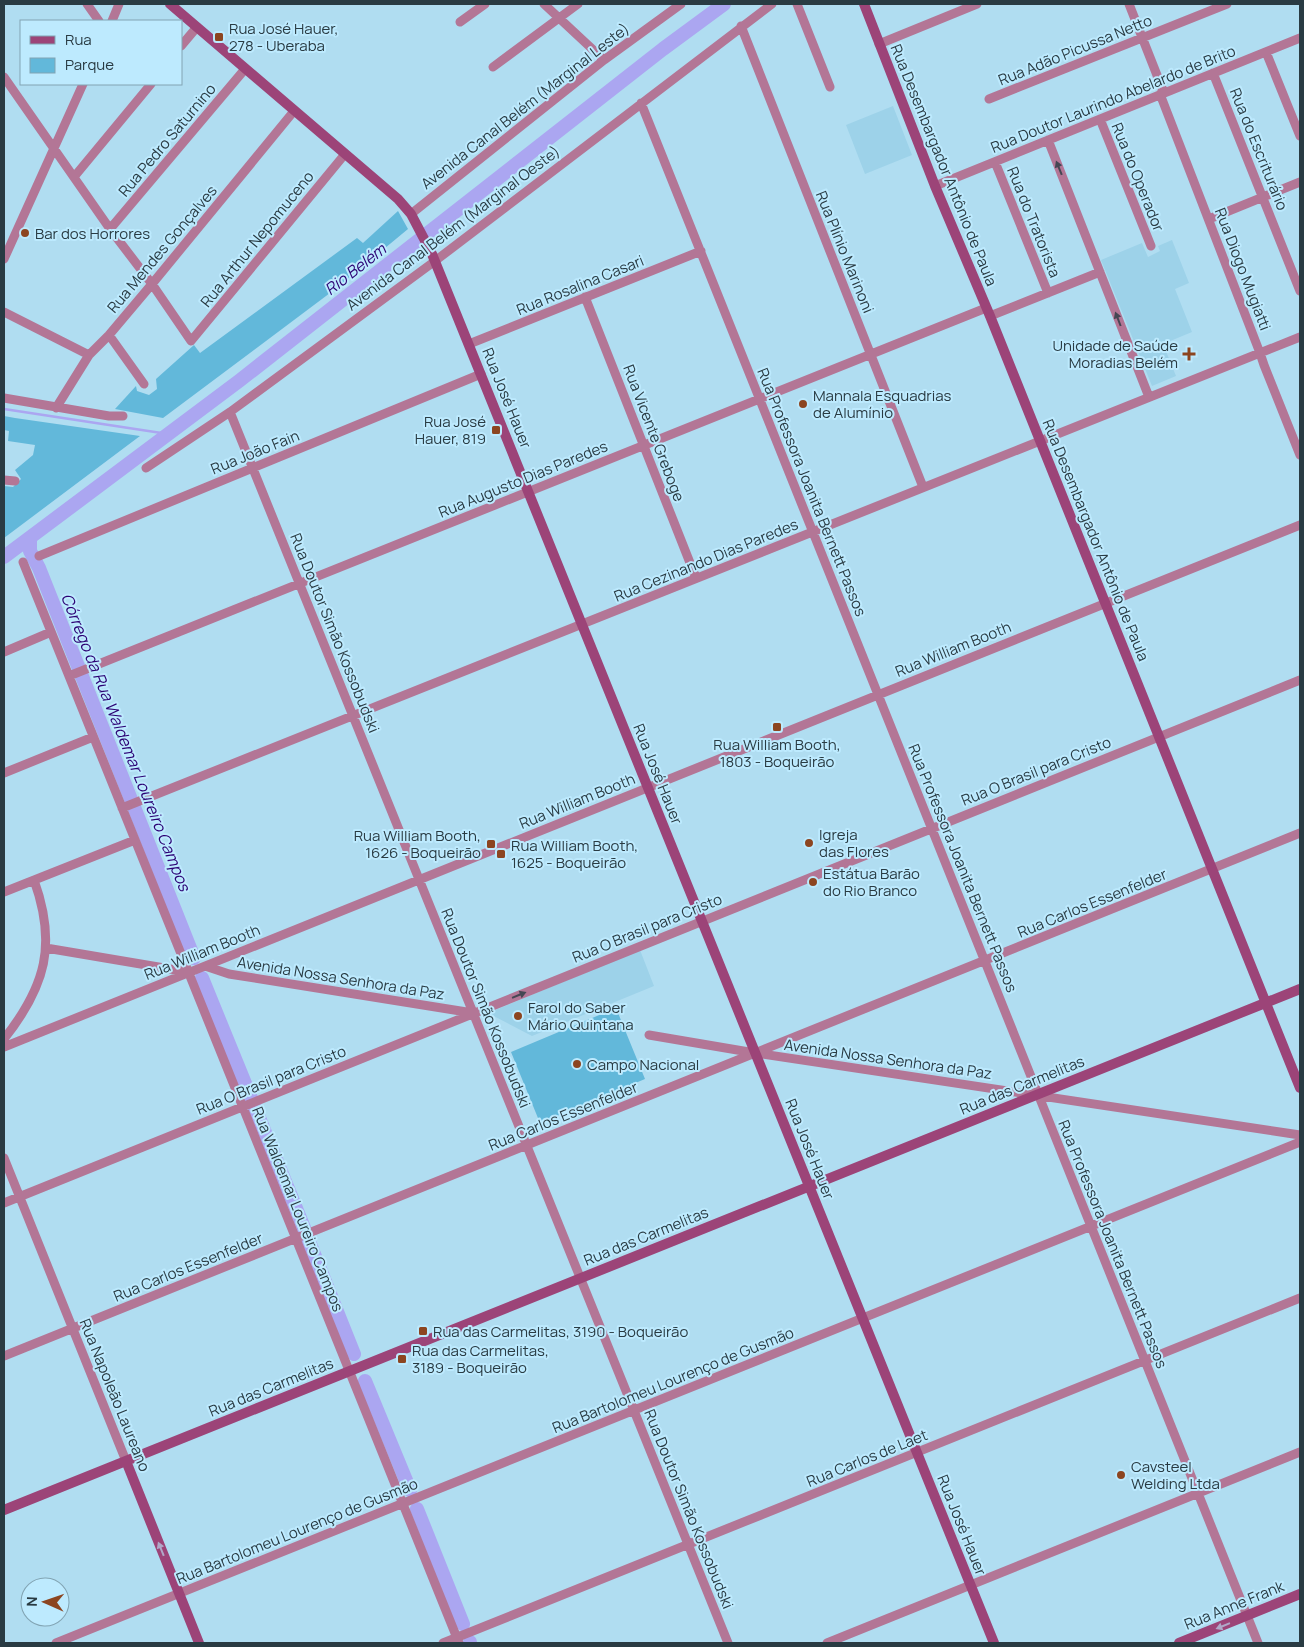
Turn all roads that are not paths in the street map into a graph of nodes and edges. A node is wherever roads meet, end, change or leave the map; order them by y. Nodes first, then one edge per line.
1 (87, 4) edge
2 (119, 4) edge
3 (170, 4) edge
4 (485, 4) edge
5 (544, 4) edge
6 (578, 4) edge
7 (681, 4) edge
8 (772, 4) edge
9 (797, 4) edge
10 (864, 4) edge
11 (977, 4) edge
12 (1129, 4) edge
13 (1227, 4) edge
14 (559, 18) junction
15 (98, 20) edge
16 (112, 20) edge
17 (460, 22) dead end
18 (741, 26) junction
19 (197, 27) junction
20 (1143, 38) junction
21 (1300, 38) edge
22 (879, 44) junction
23 (182, 45) edge
24 (1266, 52) junction
25 (604, 60) junction
26 (493, 67) dead end
27 (245, 69) junction
28 (1213, 73) junction
29 (4, 77) edge
30 (149, 85) edge
31 (80, 86) edge
32 (830, 87) dead end
33 (1162, 93) junction
34 (989, 99) dead end
35 (641, 103) junction
36 (294, 111) junction
37 (1100, 119) junction
38 (1300, 136) edge
39 (1048, 140) junction
40 (54, 149) junction
41 (345, 154) junction
42 (994, 162) junction
43 (74, 177) junction
44 (1300, 182) edge
45 (935, 186) junction
46 (1263, 197) junction
47 (413, 217) junction
48 (1209, 219) junction
49 (110, 229) junction
50 (1151, 246) dead end
51 (701, 251) junction
52 (434, 257) junction
53 (4, 259) edge
54 (1100, 272) junction
55 (152, 284) junction
56 (1300, 291) edge
57 (1048, 293) junction
58 (585, 297) junction
59 (4, 312) edge
60 (988, 312) junction
61 (109, 335) junction
62 (1300, 337) edge
63 (469, 344) junction
64 (1260, 352) junction
65 (870, 354) junction
66 (89, 355) junction
67 (481, 374) junction
68 (144, 384) dead end
69 (1149, 397) junction
70 (4, 398) edge
71 (760, 398) junction
72 (56, 408) junction
73 (230, 412) junction
74 (123, 416) dead end
75 (1040, 441) junction
76 (644, 445) junction
77 (1300, 454) edge
78 (146, 468) dead end
79 (253, 468) junction
80 (4, 480) edge
81 (15, 481) dead end
82 (923, 487) junction
83 (528, 492) junction
84 (1300, 525) edge
85 (813, 532) junction
86 (39, 556) dead end
87 (23, 562) dead end
88 (696, 578) junction
89 (300, 583) junction
90 (1105, 603) junction
91 (582, 624) junction
92 (51, 632) junction
93 (4, 652) edge
94 (72, 675) junction
95 (1300, 680) edge
96 (878, 694) junction
97 (353, 716) junction
98 (93, 737) junction
99 (1159, 737) junction
100 (4, 773) edge
101 (648, 787) junction
102 (125, 807) junction
103 (932, 828) junction
104 (1300, 834) edge
105 (135, 840) junction
106 (1212, 869) junction
107 (419, 879) junction
108 (34, 880) junction
109 (4, 892) edge
110 (702, 921) junction
111 (46, 948) junction
112 (985, 960) junction
113 (205, 966) junction
114 (188, 972) junction
115 (1300, 989) edge
116 (1266, 1003) junction
117 (474, 1013) junction
118 (649, 1035) dead end
119 (4, 1039) edge
120 (4, 1047) edge
121 (755, 1053) junction
122 (1300, 1088) edge
123 (1038, 1094) junction
124 (250, 1103) junction
125 (1300, 1135) edge
126 (1300, 1142) edge
127 (527, 1145) junction
128 (4, 1158) edge
129 (809, 1187) junction
130 (19, 1196) junction
131 (4, 1203) edge
132 (1091, 1226) junction
133 (296, 1239) junction
134 (581, 1278) junction
135 (1300, 1298) edge
136 (862, 1318) junction
137 (73, 1329) junction
138 (4, 1356) edge
139 (1145, 1360) junction
140 (349, 1371) junction
141 (634, 1410) junction
142 (916, 1452) junction
143 (1300, 1452) edge
144 (126, 1461) junction
145 (1198, 1494) junction
146 (402, 1504) junction
147 (4, 1510) edge
148 (688, 1544) junction
149 (970, 1585) junction
150 (179, 1594) junction
151 (1300, 1594) edge
152 (1247, 1616) junction
153 (457, 1641) edge
154 (56, 1643) edge
155 (199, 1643) edge
156 (443, 1643) edge
157 (728, 1643) edge
158 (827, 1643) edge
159 (994, 1643) edge
160 (1178, 1643) edge
161 (1258, 1643) edge

1 - 15 street
2 - 16 street
3 - 19 main road, Rua José Hauer
4 - 17 street
5 - 14 street
6 - 14 street
7 - 25 street, Avenida Canal Belém (Marginal Leste)
8 - 18 street, Avenida Canal Belém (Marginal Oeste)
9 - 32 street
10 - 22 main road, Rua Desembargador Antônio de Paula
11 - 22 street
12 - 20 street, Rua Diogo Mugiatti
13 - 20 street, Rua Adão Picussa Netto
14 - 25 street
14 - 26 street
18 - 35 street, Avenida Canal Belém (Marginal Oeste)
18 - 65 street, Rua Plínio Marinoni
19 - 23 street
19 - 27 main road, Rua José Hauer
20 - 33 street, Rua Diogo Mugiatti
20 - 34 street, Rua Adão Picussa Netto
21 - 24 street, Rua Doutor Laurindo Abelardo de Brito
22 - 45 main road, Rua Desembargador Antônio de Paula
24 - 28 street, Rua Doutor Laurindo Abelardo de Brito
24 - 38 street
25 - 47 street, Avenida Canal Belém (Marginal Leste)
27 - 36 main road, Rua José Hauer
27 - 49 street, Rua Pedro Saturnino
28 - 33 street, Rua Doutor Laurindo Abelardo de Brito
28 - 46 street, Rua do Escriturário
29 - 40 street
30 - 43 street
31 - 40 street
33 - 37 street, Rua Doutor Laurindo Abelardo de Brito
33 - 48 street, Rua Diogo Mugiatti
35 - 51 street, Rua Professora Joanita Bernett Passos
35 - 52 street, Avenida Canal Belém (Marginal Oeste)
36 - 41 main road, Rua José Hauer
36 - 55 street, Rua Mendes Gonçalves
37 - 39 street, Rua Doutor Laurindo Abelardo de Brito
37 - 50 street, Rua do Operador
39 - 42 street, Rua Doutor Laurindo Abelardo de Brito
54 -> 39 street
40 - 43 street
40 - 53 street
41 - 47 main road, Rua José Hauer
41 - 55 street, Rua Arthur Nepomuceno
42 - 45 street, Rua Doutor Laurindo Abelardo de Brito
42 - 57 street, Rua do Tratorista
43 - 49 street
44 - 46 street
45 - 60 main road, Rua Desembargador Antônio de Paula
46 - 48 street
46 - 56 street, Rua do Escriturário
47 - 52 main road, Rua José Hauer
48 - 64 street, Rua Diogo Mugiatti
49 - 55 street
51 - 58 street, Rua Rosalina Casari
51 - 71 street, Rua Professora Joanita Bernett Passos
52 - 63 main road, Rua José Hauer
52 - 73 street, Avenida Canal Belém (Marginal Oeste)
54 - 57 street, Rua Augusto Dias Paredes
69 -> 54 street
55 - 61 street, Rua Mendes Gonçalves
57 - 60 street, Rua Augusto Dias Paredes
58 - 63 street, Rua Rosalina Casari
58 - 76 street, Rua Vicente Greboge
59 - 66 street
60 - 65 street, Rua Augusto Dias Paredes
60 - 75 main road, Rua Desembargador Antônio de Paula
61 - 66 street, Rua Mendes Gonçalves
61 - 68 street
62 - 64 street, Rua Cezinando Dias Paredes
63 - 67 main road, Rua José Hauer
64 - 69 street, Rua Cezinando Dias Paredes
64 - 77 street, Rua Diogo Mugiatti
65 - 71 street, Rua Augusto Dias Paredes
65 - 82 street, Rua Plínio Marinoni
66 - 72 street, Rua Mendes Gonçalves
67 - 79 street, Rua João Fain
67 - 83 main road, Rua José Hauer
69 - 75 street, Rua Cezinando Dias Paredes
70 - 72 street
71 - 76 street, Rua Augusto Dias Paredes
71 - 85 street, Rua Professora Joanita Bernett Passos
72 - 74 street
73 - 78 street, Avenida Canal Belém (Marginal Oeste)
73 - 79 street, Rua Doutor Simão Kossobudski
75 - 82 street, Rua Cezinando Dias Paredes
75 - 90 main road, Rua Desembargador Antônio de Paula
76 - 83 street, Rua Augusto Dias Paredes
76 - 88 street, Rua Vicente Greboge
79 - 86 street, Rua João Fain
79 - 89 street, Rua Doutor Simão Kossobudski
80 - 81 street
82 - 85 street, Rua Cezinando Dias Paredes
83 - 89 street, Rua Augusto Dias Paredes
83 - 91 main road, Rua José Hauer
84 - 90 street, Rua William Booth
85 - 88 street, Rua Cezinando Dias Paredes
85 - 96 street, Rua Professora Joanita Bernett Passos
87 - 92 street, Rua Waldemar Loureiro Campos
88 - 91 street, Rua Cezinando Dias Paredes
89 - 94 street, Rua Augusto Dias Paredes
89 - 97 street, Rua Doutor Simão Kossobudski
90 - 96 street, Rua William Booth
90 - 99 main road, Rua Desembargador Antônio de Paula
91 - 97 street, Rua Cezinando Dias Paredes
91 - 101 main road, Rua José Hauer
92 - 93 street
92 - 94 street, Rua Waldemar Loureiro Campos
94 - 98 street, Rua Waldemar Loureiro Campos
95 - 99 street, Rua O Brasil para Cristo
96 - 101 street, Rua William Booth
96 - 103 street, Rua Professora Joanita Bernett Passos
97 - 102 street, Rua Cezinando Dias Paredes
97 - 107 street, Rua Doutor Simão Kossobudski
98 - 100 street
98 - 102 street, Rua Waldemar Loureiro Campos
99 - 103 street, Rua O Brasil para Cristo
99 - 106 main road, Rua Desembargador Antônio de Paula
101 - 107 street, Rua William Booth
101 - 110 main road, Rua José Hauer
102 - 105 street, Rua Waldemar Loureiro Campos
103 - 110 street, Rua O Brasil para Cristo
103 - 112 street, Rua Professora Joanita Bernett Passos
104 - 106 street, Rua Carlos Essenfelder
105 - 108 street
105 - 114 street, Rua Waldemar Loureiro Campos
106 - 112 street, Rua Carlos Essenfelder
106 - 116 main road, Rua Desembargador Antônio de Paula
107 - 113 street, Rua William Booth
107 - 117 street, Rua Doutor Simão Kossobudski
108 - 109 street
108 - 111 street
117 -> 110 street, Rua O Brasil para Cristo
110 - 121 main road, Rua José Hauer
111 - 114 street
111 - 119 street
112 - 121 street, Rua Carlos Essenfelder
112 - 123 street, Rua Professora Joanita Bernett Passos
113 - 114 street, Rua William Booth
113 - 117 street, Avenida Nossa Senhora da Paz
114 - 120 street, Rua William Booth
114 - 124 street, Rua Waldemar Loureiro Campos
115 - 116 main road, Rua das Carmelitas
116 - 122 main road, Rua Desembargador Antônio de Paula
116 - 123 main road, Rua das Carmelitas
117 - 124 street, Rua O Brasil para Cristo
117 - 127 street, Rua Doutor Simão Kossobudski
118 - 121 street, Avenida Nossa Senhora da Paz
121 - 123 street, Avenida Nossa Senhora da Paz
121 - 127 street, Rua Carlos Essenfelder
121 - 129 main road, Rua José Hauer
123 - 125 street, Avenida Nossa Senhora da Paz
123 - 129 main road, Rua das Carmelitas
123 - 132 street, Rua Professora Joanita Bernett Passos
124 - 130 street, Rua O Brasil para Cristo
124 - 133 street, Rua Waldemar Loureiro Campos
126 - 132 street, Rua Bartolomeu Lourenço de Gusmão
127 - 133 street, Rua Carlos Essenfelder
127 - 134 street, Rua Doutor Simão Kossobudski
128 - 130 street, Rua Napoleão Laureano
129 - 134 main road, Rua das Carmelitas
129 - 136 main road, Rua José Hauer
130 - 131 street, Rua O Brasil para Cristo
130 - 137 street, Rua Napoleão Laureano
132 - 136 street, Rua Bartolomeu Lourenço de Gusmão
132 - 139 street, Rua Professora Joanita Bernett Passos
133 - 137 street, Rua Carlos Essenfelder
133 - 140 street, Rua Waldemar Loureiro Campos
134 - 140 main road, Rua das Carmelitas
134 - 141 street, Rua Doutor Simão Kossobudski
135 - 139 street, Rua Carlos de Laet
136 - 141 street, Rua Bartolomeu Lourenço de Gusmão
136 - 142 main road, Rua José Hauer
137 - 138 street, Rua Carlos Essenfelder
137 - 144 street, Rua Napoleão Laureano
139 - 142 street, Rua Carlos de Laet
139 - 145 street, Rua Professora Joanita Bernett Passos
140 - 144 main road, Rua das Carmelitas
140 - 146 street, Rua Waldemar Loureiro Campos
141 - 146 street, Rua Bartolomeu Lourenço de Gusmão
141 - 148 street, Rua Doutor Simão Kossobudski
142 - 148 street, Rua Carlos de Laet
142 - 149 main road, Rua José Hauer
143 - 145 street
144 - 147 main road, Rua das Carmelitas
150 -> 144 main road, Rua Napoleão Laureano
145 - 149 street
145 - 152 street, Rua Professora Joanita Bernett Passos
146 - 150 street, Rua Bartolomeu Lourenço de Gusmão
146 - 153 street, Rua Waldemar Loureiro Campos
148 - 153 street, Rua Carlos de Laet
148 - 157 street, Rua Doutor Simão Kossobudski
149 - 158 street
149 - 159 main road, Rua José Hauer
150 - 154 street, Rua Bartolomeu Lourenço de Gusmão
150 - 155 main road, Rua Napoleão Laureano
151 - 152 main road, Rua Anne Frank
152 -> 160 main road, Rua Anne Frank
152 - 161 street, Rua Professora Joanita Bernett Passos
153 - 156 street, Rua Carlos de Laet

